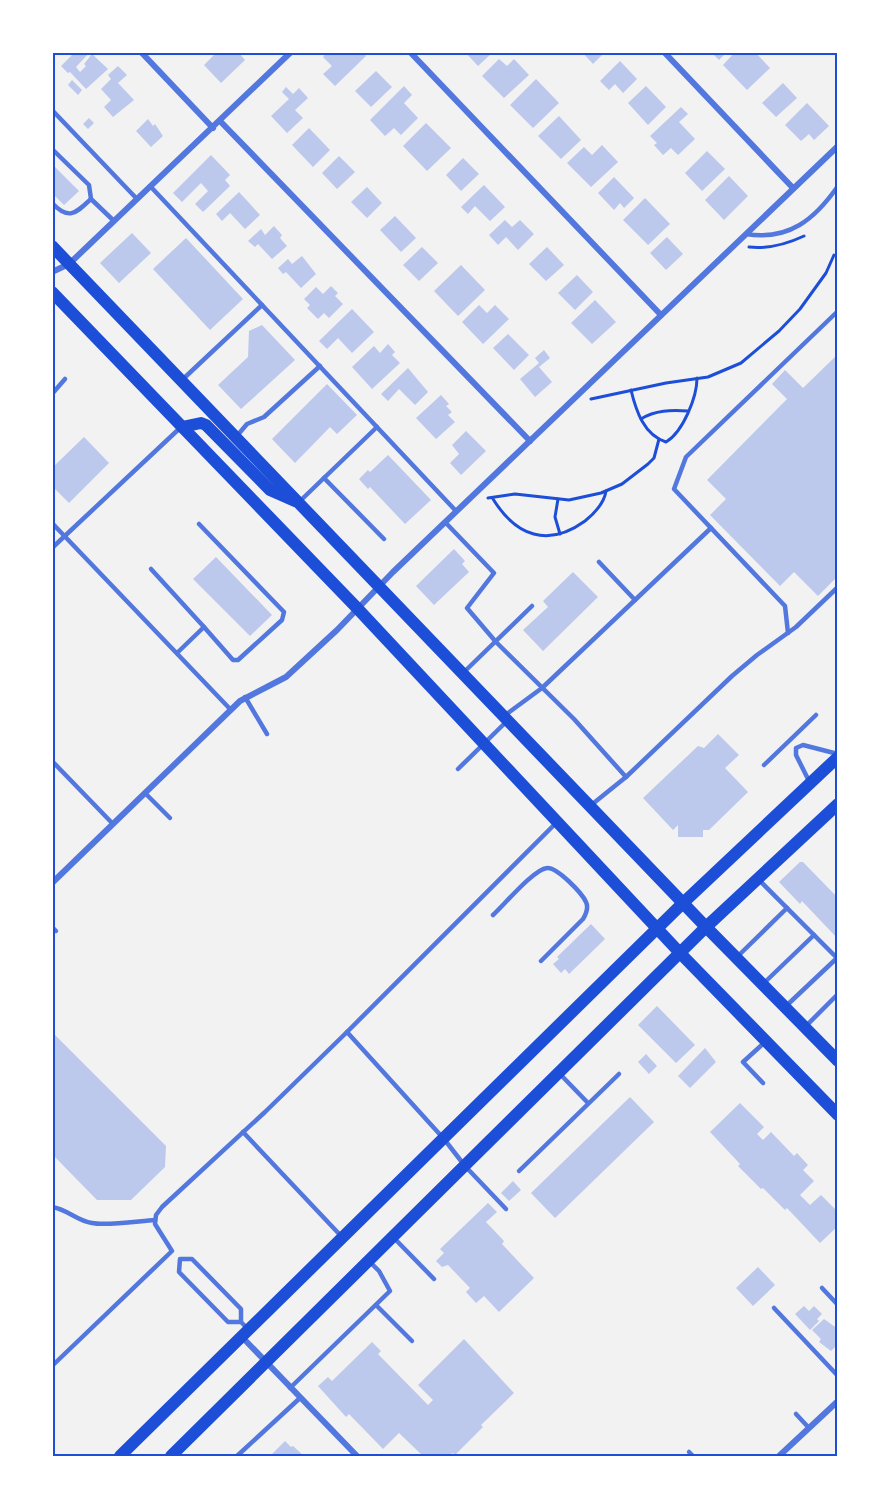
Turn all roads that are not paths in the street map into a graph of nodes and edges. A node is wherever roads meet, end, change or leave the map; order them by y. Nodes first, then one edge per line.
1 (141, 52) edge
2 (410, 52) edge
3 (664, 52) edge
4 (287, 54) edge
5 (52, 110) edge
6 (220, 121) junction
7 (213, 129) junction
8 (837, 146) edge
9 (52, 149) edge
10 (837, 186) edge
11 (151, 187) junction
12 (793, 188) junction
13 (91, 199) junction
14 (137, 199) junction
15 (52, 203) edge
16 (114, 221) junction
17 (746, 234) junction
18 (52, 246) edge
19 (69, 264) junction
20 (52, 272) edge
21 (52, 292) edge
22 (262, 305) junction
23 (837, 311) edge
24 (661, 315) junction
25 (320, 366) junction
26 (65, 379) dead end
27 (182, 380) junction
28 (52, 394) edge
29 (182, 427) junction
30 (377, 427) junction
31 (236, 436) junction
32 (530, 441) junction
33 (324, 478) junction
34 (299, 502) junction
35 (456, 511) junction
36 (445, 522) junction
37 (52, 524) edge
38 (199, 524) dead end
39 (711, 528) junction
40 (64, 536) junction
41 (384, 539) dead end
42 (52, 548) edge
43 (599, 562) dead end
44 (151, 569) dead end
45 (380, 586) junction
46 (837, 587) edge
47 (636, 600) junction
48 (532, 606) dead end
49 (357, 608) junction
50 (204, 627) junction
51 (788, 633) junction
52 (496, 642) junction
53 (177, 653) junction
54 (463, 673) junction
55 (542, 688) junction
56 (245, 697) junction
57 (231, 710) junction
58 (816, 715) dead end
59 (506, 718) junction
60 (267, 734) dead end
61 (791, 739) junction
62 (484, 743) junction
63 (799, 747) junction
64 (837, 756) edge
65 (52, 761) edge
66 (764, 765) dead end
67 (458, 769) dead end
68 (626, 777) junction
69 (810, 783) junction
70 (145, 793) junction
71 (837, 804) edge
72 (590, 806) junction
73 (170, 818) dead end
74 (558, 821) junction
75 (113, 824) junction
76 (758, 879) junction
77 (52, 883) edge
78 (683, 903) junction
79 (787, 908) junction
80 (494, 915) dead end
81 (706, 927) junction
82 (658, 928) junction
83 (814, 936) junction
84 (680, 953) junction
85 (736, 958) junction
86 (541, 961) dead end
87 (762, 984) junction
88 (837, 994) edge
89 (785, 1008) junction
90 (805, 1027) junction
91 (347, 1032) junction
92 (766, 1041) junction
93 (837, 1061) edge
94 (559, 1073) junction
95 (619, 1074) dead end
96 (763, 1083) dead end
97 (588, 1103) junction
98 (837, 1115) edge
99 (243, 1132) junction
100 (444, 1139) junction
101 (465, 1166) junction
102 (519, 1171) dead end
103 (52, 1207) edge
104 (506, 1209) dead end
105 (155, 1220) junction
106 (393, 1237) junction
107 (343, 1238) junction
108 (172, 1251) junction
109 (180, 1259) junction
110 (369, 1261) junction
111 (434, 1279) dead end
112 (822, 1288) dead end
113 (376, 1305) junction
114 (837, 1305) edge
115 (774, 1308) dead end
116 (244, 1330) junction
117 (412, 1341) dead end
118 (266, 1363) junction
119 (52, 1366) edge
120 (837, 1376) edge
121 (291, 1388) junction
122 (300, 1398) junction
123 (837, 1401) edge
124 (796, 1414) dead end
125 (809, 1428) junction
126 (689, 1452) dead end
127 (120, 1456) edge
128 (171, 1456) edge
129 (237, 1456) edge
130 (357, 1456) edge
131 (693, 1456) edge
132 (779, 1456) edge

1 - 7 street
2 - 24 street
3 - 12 street
4 - 6 street
5 - 14 lane
6 - 7 street
6 - 32 street
7 - 11 street
8 - 12 street
9 - 13 lane
10 - 17 lane
11 - 14 street
11 - 22 lane
12 - 17 street
13 - 15 lane
13 - 16 lane
14 - 16 street
16 - 19 street
17 - 24 street
18 - 19 main road
19 - 20 street
19 - 27 main road
21 - 29 main road
22 - 25 lane
22 - 27 lane
23 - 39 lane
24 - 32 street
25 - 30 lane
25 - 31 lane
26 - 28 lane
27 - 31 main road
29 - 34 main road
29 - 40 lane
29 - 49 main road
30 - 33 lane
30 - 35 lane
31 - 34 main road
32 - 35 street
33 - 34 lane
33 - 41 lane
34 - 45 main road
35 - 36 street
36 - 45 street
36 - 52 lane
37 - 40 lane
38 - 50 lane
39 - 47 lane
39 - 51 lane
40 - 42 lane
40 - 53 lane
43 - 47 lane
44 - 50 lane
45 - 49 street
45 - 54 main road
46 - 51 lane
47 - 55 lane
48 - 52 lane
49 - 56 street
49 - 62 main road
50 - 53 lane
51 - 68 lane
52 - 54 lane
52 - 55 lane
53 - 57 lane
54 - 59 main road
55 - 59 lane
55 - 68 lane
56 - 57 street
56 - 60 lane
57 - 70 street
58 - 61 lane
59 - 62 lane
59 - 72 main road
61 - 63 lane
61 - 66 lane
62 - 67 lane
62 - 74 main road
63 - 64 lane
63 - 69 lane
64 - 69 main road
65 - 75 lane
68 - 72 lane
69 - 78 main road
70 - 73 lane
70 - 75 street
71 - 76 main road
72 - 78 main road
74 - 82 main road
74 - 91 lane
75 - 77 street
76 - 79 lane
76 - 81 main road
78 - 81 main road
78 - 82 main road
79 - 83 lane
79 - 85 lane
80 - 86 lane
81 - 84 main road
81 - 85 main road
82 - 84 main road
82 - 100 main road
83 - 87 lane
83 - 89 lane
84 - 92 main road
84 - 94 main road
85 - 87 main road
87 - 89 main road
88 - 90 lane
89 - 90 main road
90 - 93 main road
91 - 99 lane
91 - 100 lane
92 - 96 lane
92 - 98 main road
94 - 97 lane
94 - 101 main road
95 - 97 lane
97 - 102 lane
99 - 105 lane
99 - 107 lane
100 - 101 lane
100 - 107 main road
101 - 104 lane
101 - 106 main road
103 - 105 lane
105 - 108 lane
106 - 110 main road
106 - 111 lane
107 - 116 main road
108 - 109 lane
108 - 119 lane
109 - 116 lane
109 - 116 lane
110 - 113 lane
110 - 118 main road
112 - 114 lane
113 - 117 lane
113 - 121 lane
115 - 120 lane
116 - 118 street
116 - 127 main road
118 - 121 street
118 - 128 main road
121 - 122 street
122 - 129 lane
122 - 130 street
123 - 125 street
124 - 125 lane
125 - 132 street
126 - 131 lane

